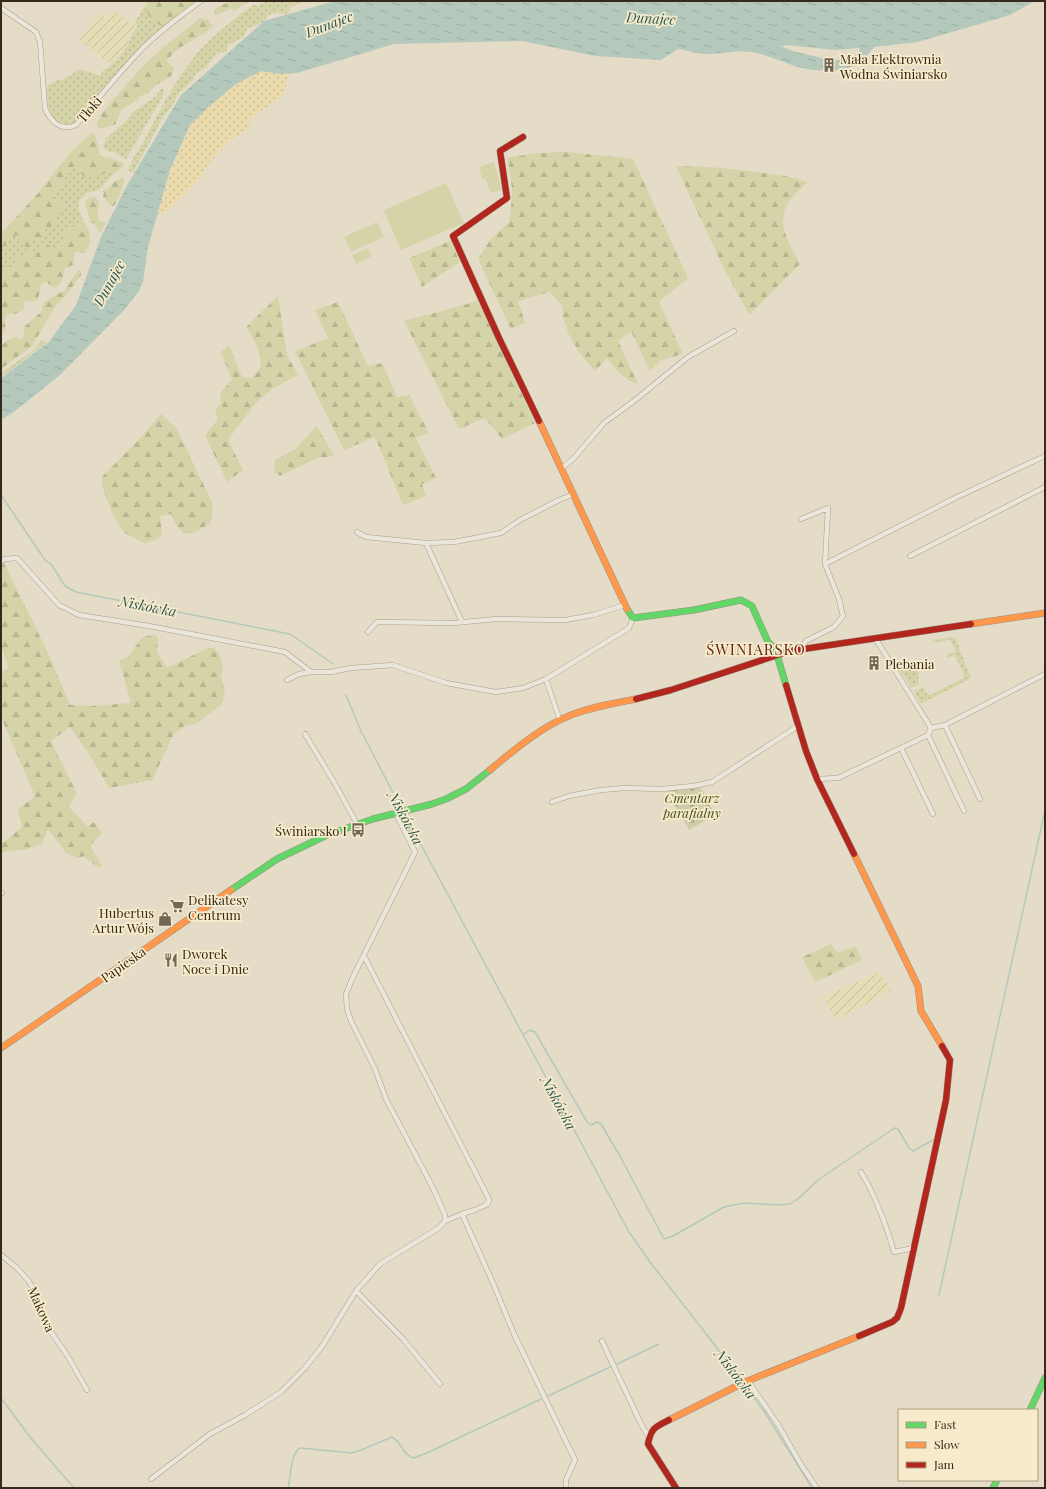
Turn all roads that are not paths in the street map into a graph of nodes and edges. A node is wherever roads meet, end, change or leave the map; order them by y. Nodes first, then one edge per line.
1 (201, 1) edge
2 (1, 8) edge
3 (522, 137) dead end
4 (734, 331) dead end
5 (1045, 456) edge
6 (561, 469) junction
7 (1045, 487) edge
8 (574, 494) junction
9 (801, 519) dead end
10 (357, 532) dead end
11 (426, 543) junction
12 (910, 556) dead end
13 (1, 561) edge
14 (825, 564) junction
15 (625, 605) junction
16 (1045, 613) edge
17 (633, 618) junction
18 (462, 622) junction
19 (368, 632) dead end
20 (875, 638) junction
21 (801, 649) junction
22 (776, 655) junction
23 (311, 672) junction
24 (1045, 674) edge
25 (546, 679) junction
26 (286, 680) dead end
27 (560, 721) junction
28 (945, 725) junction
29 (798, 726) junction
30 (931, 728) junction
31 (305, 734) dead end
32 (928, 734) junction
33 (901, 748) junction
34 (817, 779) junction
35 (980, 799) dead end
36 (552, 802) dead end
37 (964, 811) dead end
38 (396, 814) junction
39 (933, 814) dead end
40 (357, 824) junction
41 (364, 956) junction
42 (1, 1048) edge
43 (861, 1172) dead end
44 (462, 1214) junction
45 (445, 1221) junction
46 (914, 1248) junction
47 (1, 1255) edge
48 (356, 1291) junction
49 (602, 1341) dead end
50 (1045, 1378) edge
51 (747, 1382) junction
52 (440, 1384) dead end
53 (87, 1390) dead end
54 (1030, 1409) edge
55 (649, 1438) junction
56 (151, 1479) dead end
57 (566, 1488) edge
58 (676, 1488) edge
59 (817, 1488) edge

1 - 2 street, Tłoki
3 - 6 street
4 - 6 street
5 - 14 street
6 - 8 street
7 - 12 street
8 - 11 street
8 - 15 street
9 - 14 street
10 - 11 street
11 - 18 street
13 - 23 street
14 - 21 street
15 - 17 street
15 - 18 street
16 - 20 street, Papieska
17 - 22 street
17 - 25 street
18 - 19 street
20 - 21 street, Papieska
20 - 30 street
21 - 22 street, Papieska
22 - 27 street, Papieska
22 - 29 street
23 - 25 street
23 - 26 street
24 - 28 street
25 - 27 street
27 - 38 street, Papieska
28 - 30 street
28 - 35 street
29 - 34 street
29 - 36 street
30 - 32 street
31 - 40 street
32 - 33 street
32 - 37 street
33 - 34 street
33 - 39 street
34 - 46 street
38 - 40 street, Papieska
38 - 41 street
40 - 42 street, Papieska
41 - 44 street
41 - 45 street
43 - 46 street
44 - 45 street
44 - 57 street
45 - 48 street
46 - 51 street
47 - 53 street, Makowa
48 - 52 street
48 - 56 street
49 - 55 street
50 - 54 street
51 - 55 street
51 - 59 street
55 - 58 street

